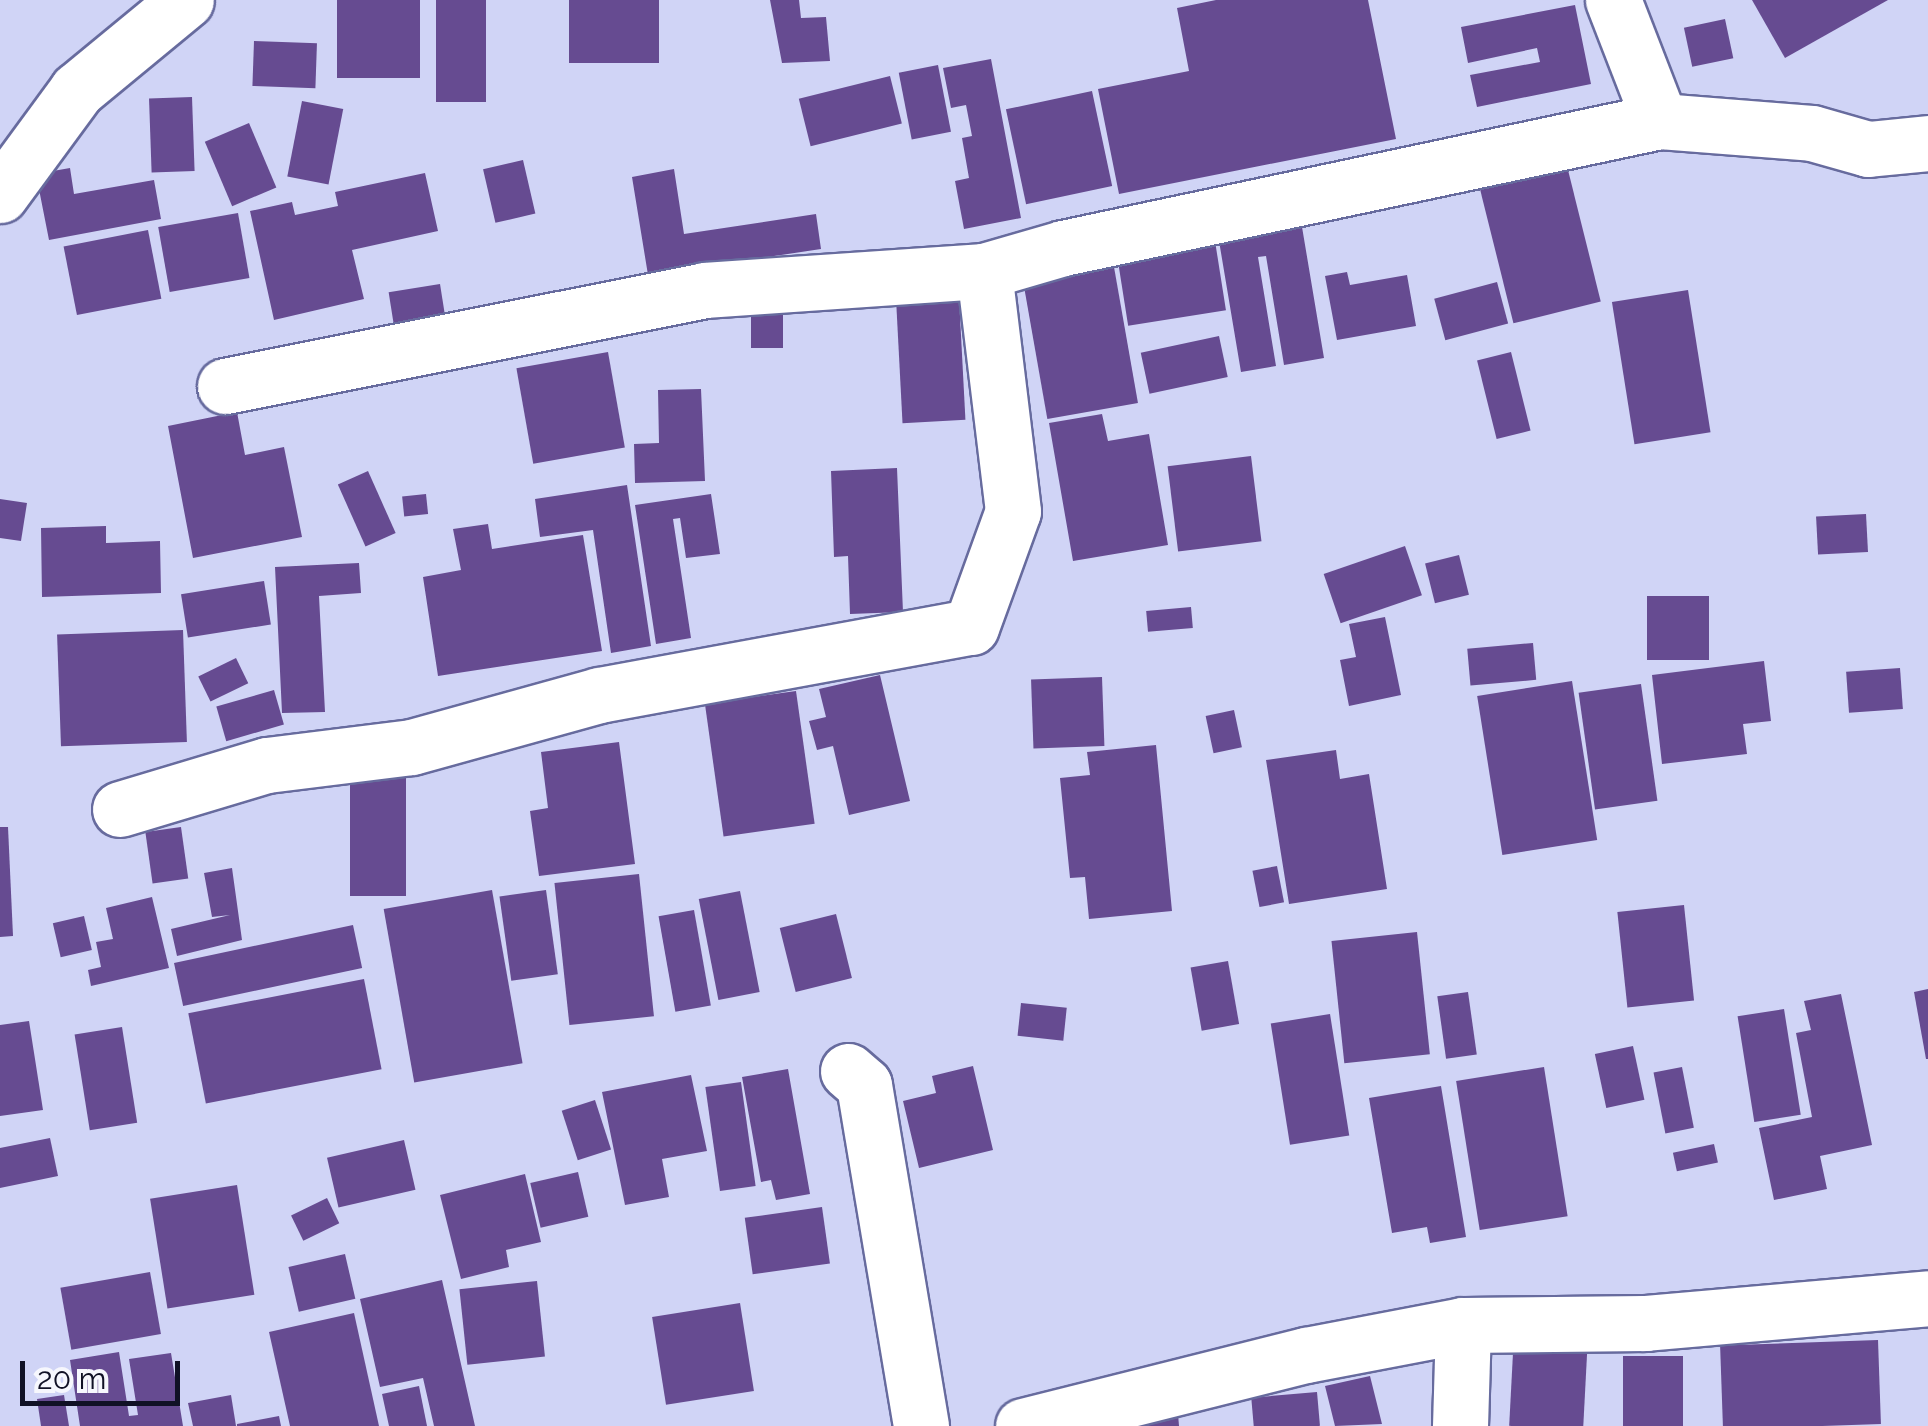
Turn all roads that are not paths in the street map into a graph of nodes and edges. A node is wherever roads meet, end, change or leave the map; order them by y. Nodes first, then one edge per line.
1 (186, 0) edge
2 (1613, 0) edge
3 (1660, 121) junction
4 (1928, 143) edge
5 (0, 196) edge
6 (984, 271) junction
7 (225, 386) dead end
8 (120, 809) dead end
9 (848, 1071) dead end
10 (1928, 1298) edge
11 (1463, 1326) junction
12 (921, 1426) edge
13 (1023, 1426) edge
14 (1460, 1426) edge

1 - 5 street
2 - 3 street
3 - 4 street
3 - 6 street
6 - 7 street
6 - 8 street
9 - 12 street
10 - 11 street
11 - 13 street
11 - 14 street

